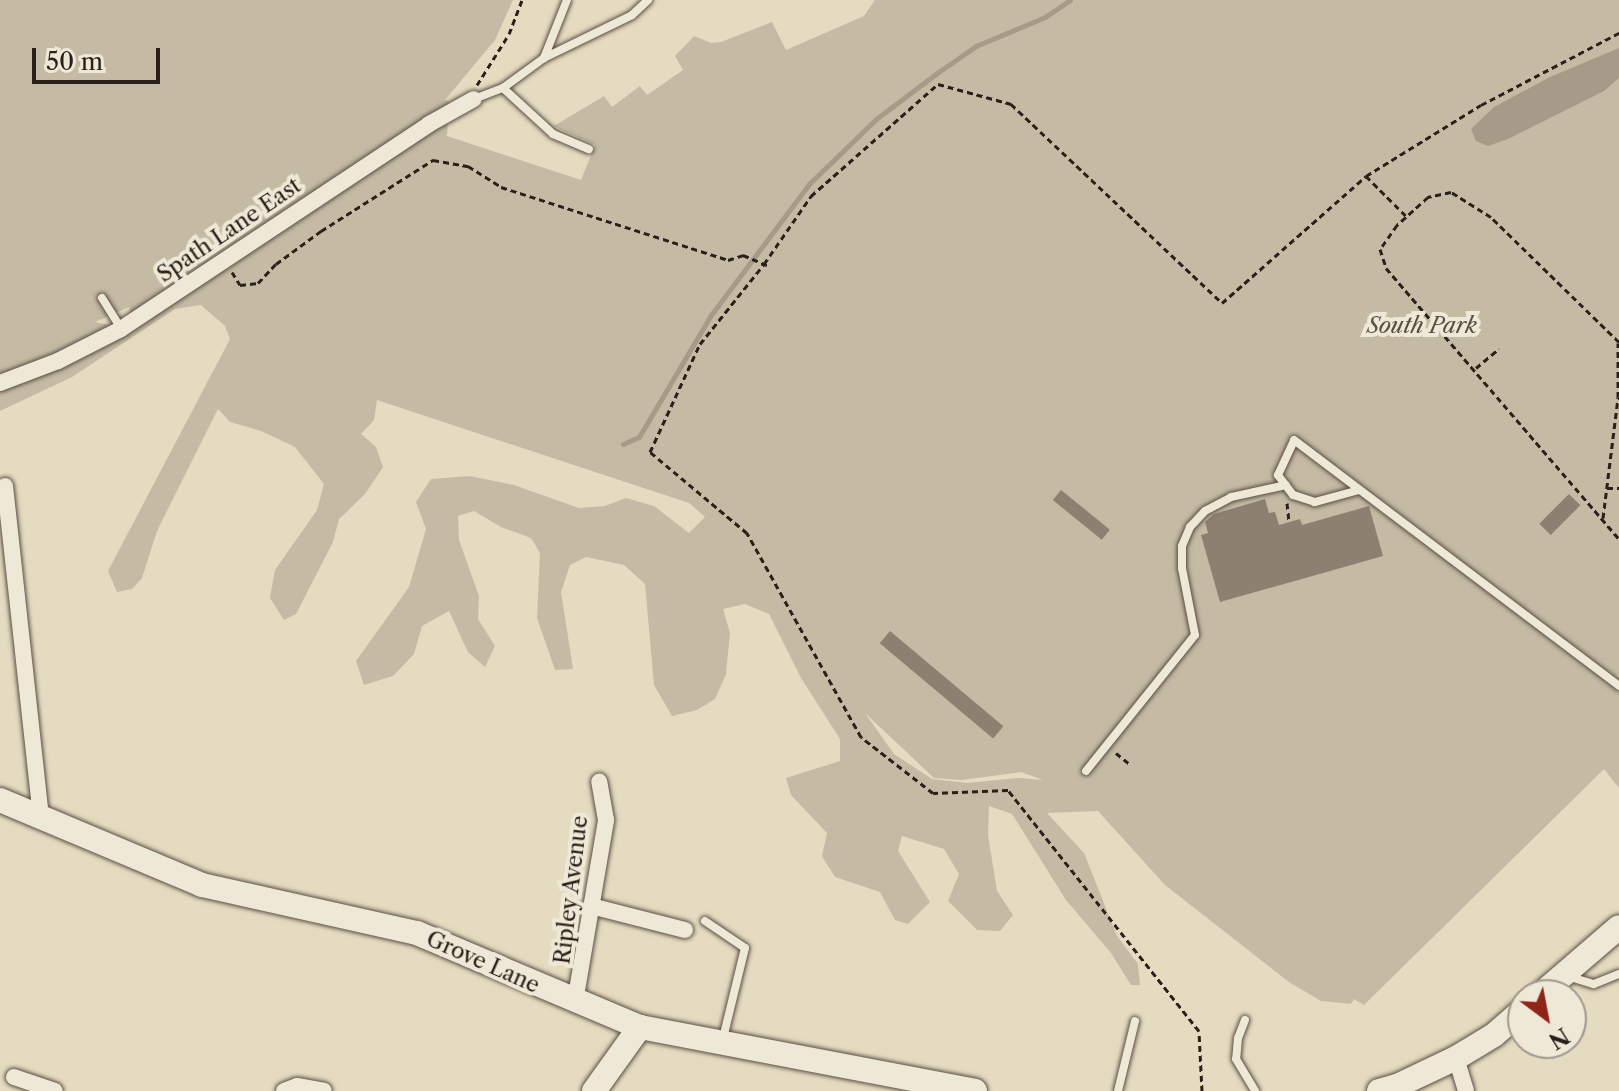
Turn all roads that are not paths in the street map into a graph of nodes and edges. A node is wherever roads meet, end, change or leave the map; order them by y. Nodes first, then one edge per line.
1 (567, 0) edge
2 (648, 0) edge
3 (544, 58) junction
4 (503, 88) junction
5 (467, 103) joint
6 (589, 149) dead end
7 (102, 298) dead end
8 (121, 329) junction
9 (0, 383) edge
10 (1286, 485) junction
11 (5, 486) dead end
12 (1359, 490) junction
13 (1619, 686) edge
14 (1086, 771) dead end
15 (599, 782) dead end
16 (0, 800) edge
17 (41, 819) junction
18 (591, 906) junction
19 (705, 921) dead end
20 (1619, 927) edge
21 (685, 930) dead end
22 (1619, 974) edge
23 (1563, 975) junction
24 (1558, 979) edge
25 (575, 1002) junction
26 (1245, 1020) dead end
27 (1135, 1021) dead end
28 (1507, 1024) edge
29 (640, 1027) junction
30 (722, 1043) junction
31 (1456, 1058) junction
32 (14, 1077) dead end
33 (55, 1091) edge
34 (284, 1091) edge
35 (324, 1091) edge
36 (594, 1091) edge
37 (975, 1091) edge
38 (1118, 1091) edge
39 (1255, 1091) edge
40 (1379, 1091) edge
41 (1466, 1091) edge

1 - 3 lane
2 - 3 lane
3 - 4 lane
4 - 5 lane
4 - 6 lane
5 - 8 street, Spath Lane East
7 - 8 lane
8 - 9 street, Spath Lane East
10 - 12 lane
10 - 12 lane
10 - 14 lane
11 - 17 street
12 - 13 lane
15 - 18 street, Ripley Avenue
16 - 17 main road, Grove Lane
17 - 25 main road, Grove Lane
18 - 21 street
18 - 25 street, Ripley Avenue
19 - 30 lane
20 - 23 main road
22 - 23 lane
23 - 24 main road
25 - 29 main road, Grove Lane
26 - 39 lane
27 - 38 lane
28 - 31 main road
29 - 30 main road, Grove Lane
29 - 36 main road
30 - 37 main road, Grove Lane
31 - 40 main road
31 - 41 street
32 - 33 street
34 - 35 street

